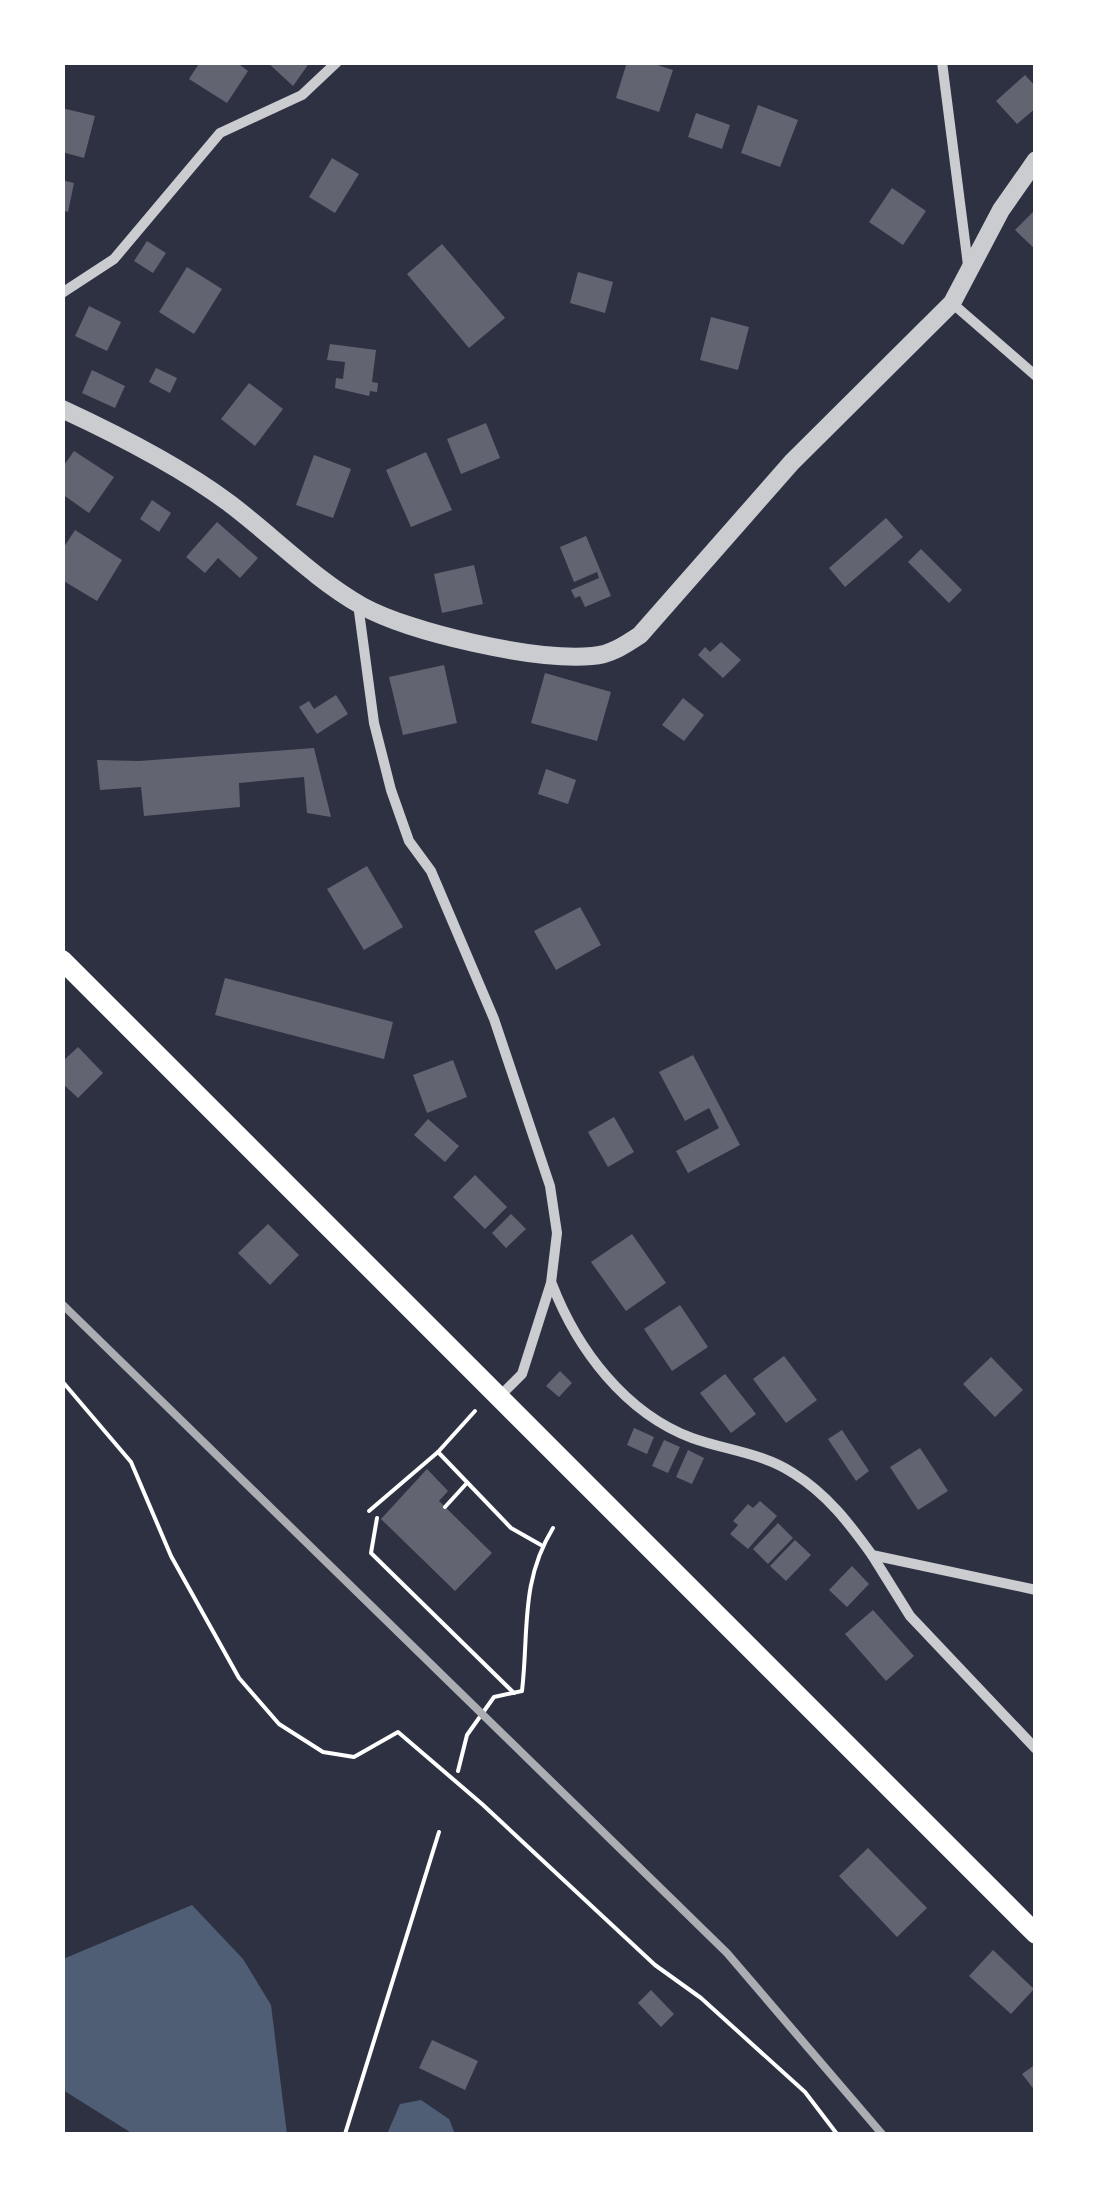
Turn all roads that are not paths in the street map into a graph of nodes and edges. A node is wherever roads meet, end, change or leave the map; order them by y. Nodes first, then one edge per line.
1 (337, 62) edge
2 (942, 62) edge
3 (1036, 160) edge
4 (969, 271) junction
5 (62, 292) edge
6 (952, 303) junction
7 (1036, 376) edge
8 (62, 409) edge
9 (358, 604) junction
10 (62, 960) edge
11 (552, 1283) junction
12 (499, 1396) junction
13 (872, 1555) junction
14 (1036, 1590) edge
15 (1036, 1749) edge
16 (1036, 1934) edge

1 - 5 street
2 - 4 street
3 - 4 street
4 - 6 street
6 - 7 street
6 - 9 street
8 - 9 street
9 - 11 street
10 - 12 main road
11 - 12 street
11 - 13 street
12 - 16 main road
13 - 14 street
13 - 15 street

